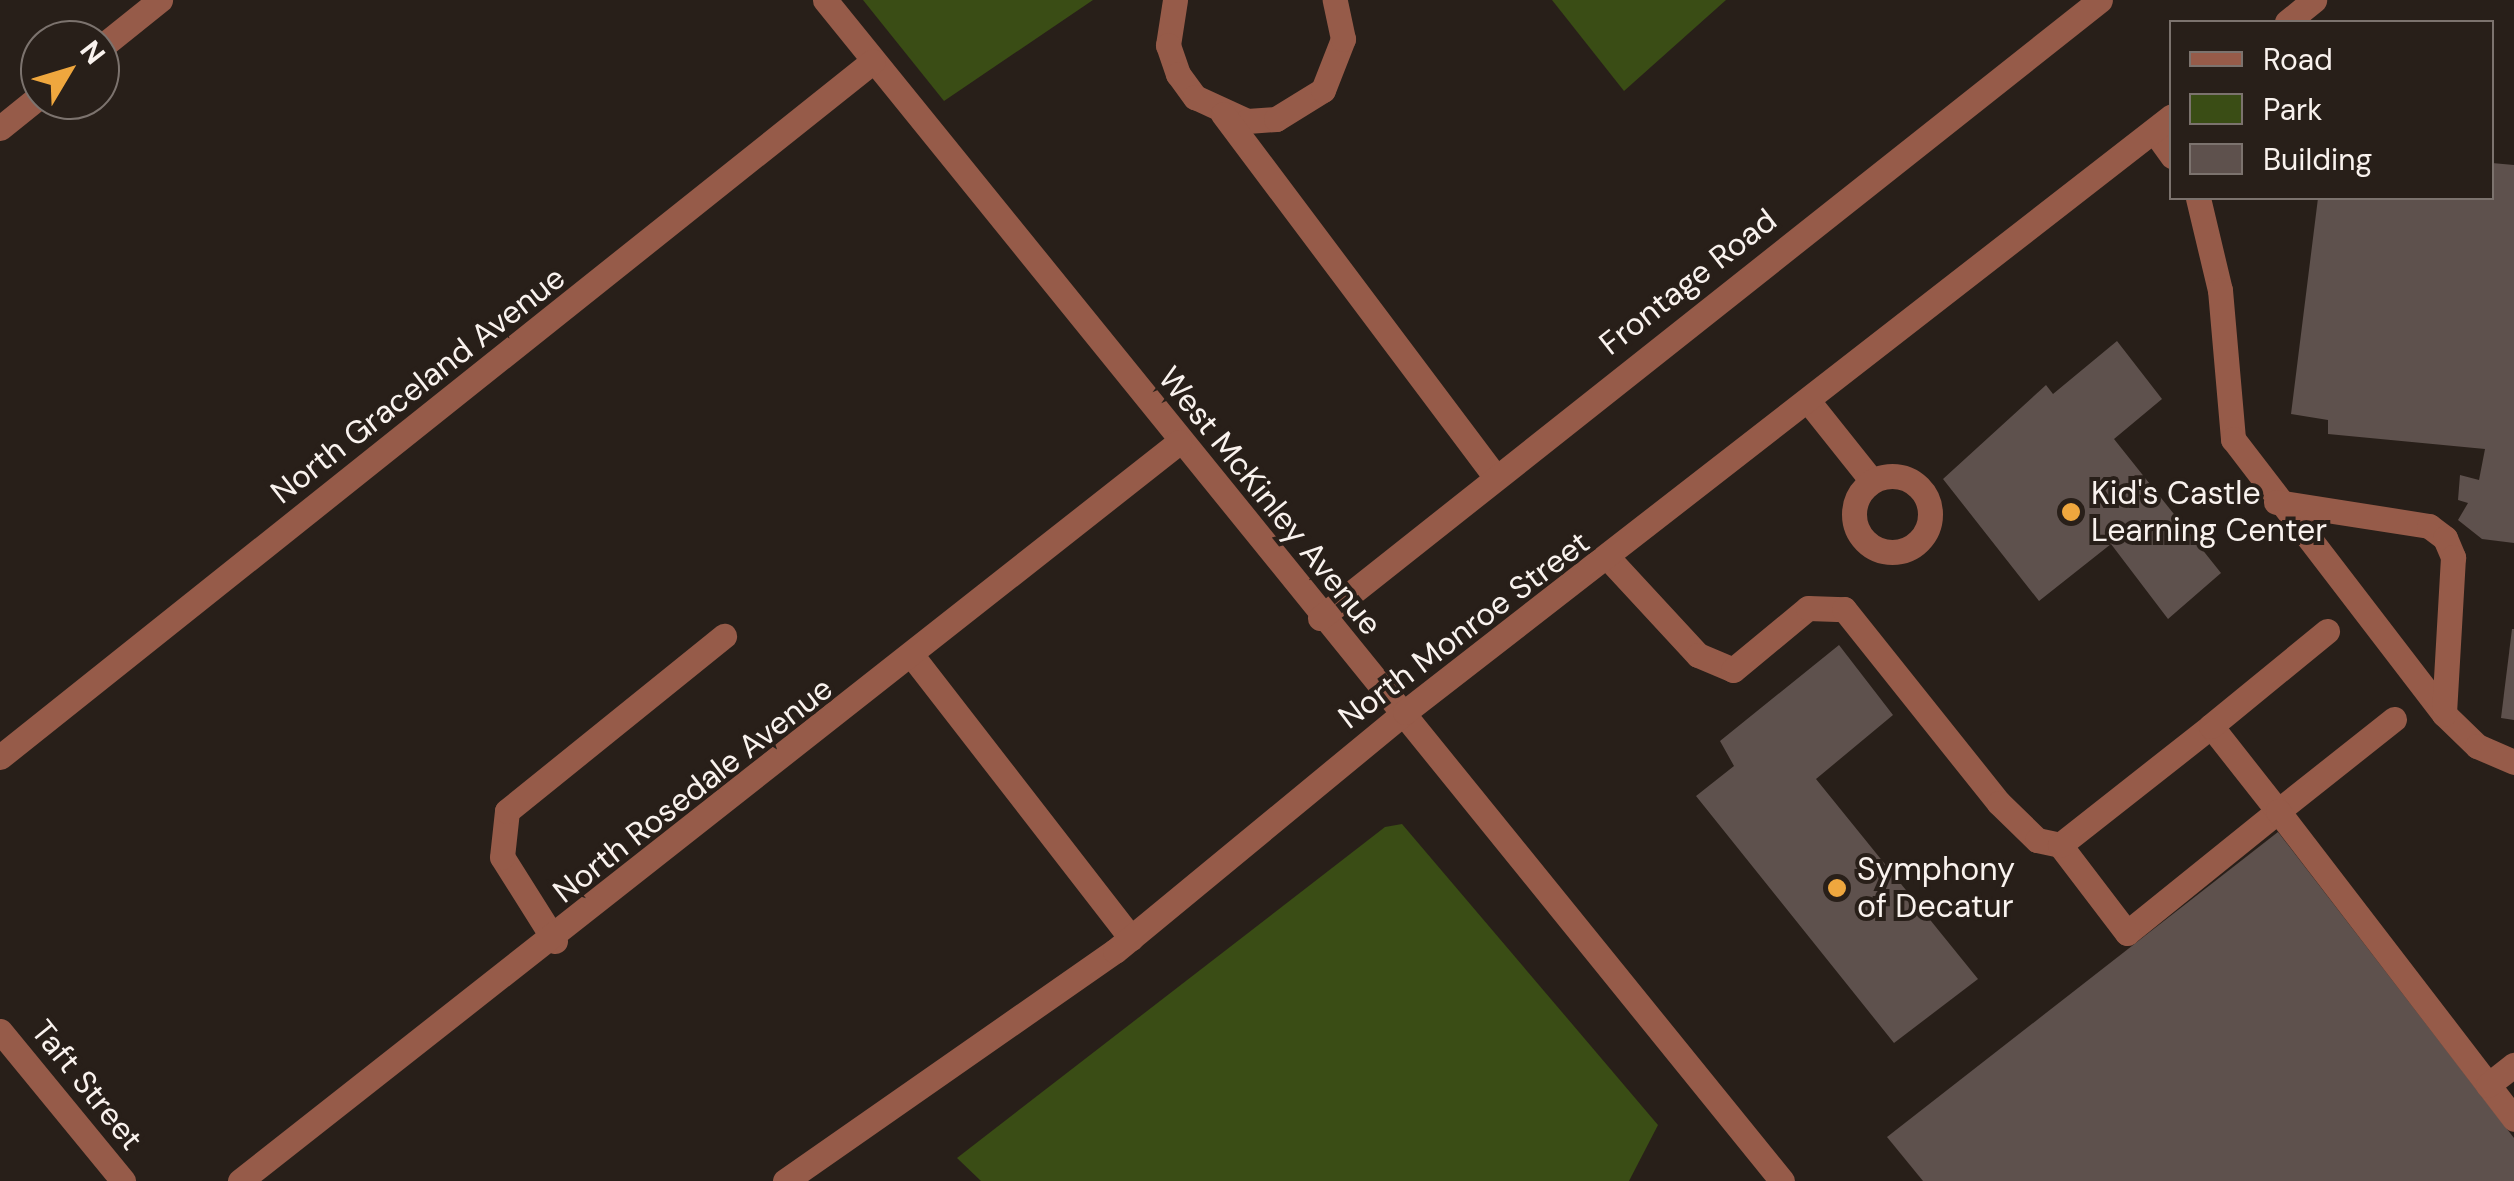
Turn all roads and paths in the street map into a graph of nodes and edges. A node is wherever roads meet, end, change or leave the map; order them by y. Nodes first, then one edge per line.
1 (160, 0) edge
2 (825, 0) edge
3 (1176, 0) edge
4 (1336, 0) edge
5 (2100, 0) edge
6 (2314, 0) edge
7 (2289, 20) edge
8 (120, 32) edge
9 (873, 61) junction
10 (20, 112) edge
11 (1222, 114) junction
12 (2163, 124) edge
13 (0, 128) edge
14 (2198, 200) edge
15 (1810, 402) junction
16 (1179, 442) junction
17 (1495, 476) junction
18 (1872, 481) dead end
19 (2276, 502) junction
20 (1610, 560) junction
21 (1320, 618) junction
22 (2327, 631) dead end
23 (724, 636) dead end
24 (913, 657) junction
25 (1405, 712) junction
26 (2444, 714) junction
27 (2394, 719) dead end
28 (2211, 726) junction
29 (0, 757) edge
30 (2514, 762) edge
31 (2278, 811) junction
32 (2060, 845) junction
33 (1132, 938) junction
34 (555, 941) junction
35 (0, 1030) edge
36 (2514, 1065) edge
37 (2488, 1085) junction
38 (2514, 1119) edge
39 (123, 1181) edge
40 (240, 1181) edge
41 (785, 1181) edge
42 (1782, 1181) edge

1 - 8 street
2 - 9 street, West McKinley Avenue
3 - 11 street
4 - 11 street
5 - 17 street, Frontage Road
6 - 7 street
9 - 16 street, West McKinley Avenue
9 - 29 street, North Graceland Avenue
10 - 13 street
11 - 17 street
12 - 15 street, North Monroe Street
14 - 19 street
15 - 18 street
15 - 20 street, North Monroe Street
16 - 21 street, West McKinley Avenue
16 - 24 street, North Rosedale Avenue
17 - 21 street, Frontage Road
19 - 26 street
19 - 26 street
20 - 25 street, North Monroe Street
20 - 32 street
21 - 25 street, West McKinley Avenue
22 - 28 street
23 - 34 street
24 - 33 street
24 - 34 street, North Rosedale Avenue
25 - 33 street, North Monroe Street
25 - 42 street, West McKinley Avenue
26 - 30 street
27 - 31 street
28 - 31 street
28 - 32 street
31 - 32 street
31 - 37 street
33 - 41 street, North Monroe Street
34 - 40 street, North Rosedale Avenue
35 - 39 street, Taft Street
36 - 37 street
37 - 38 street

